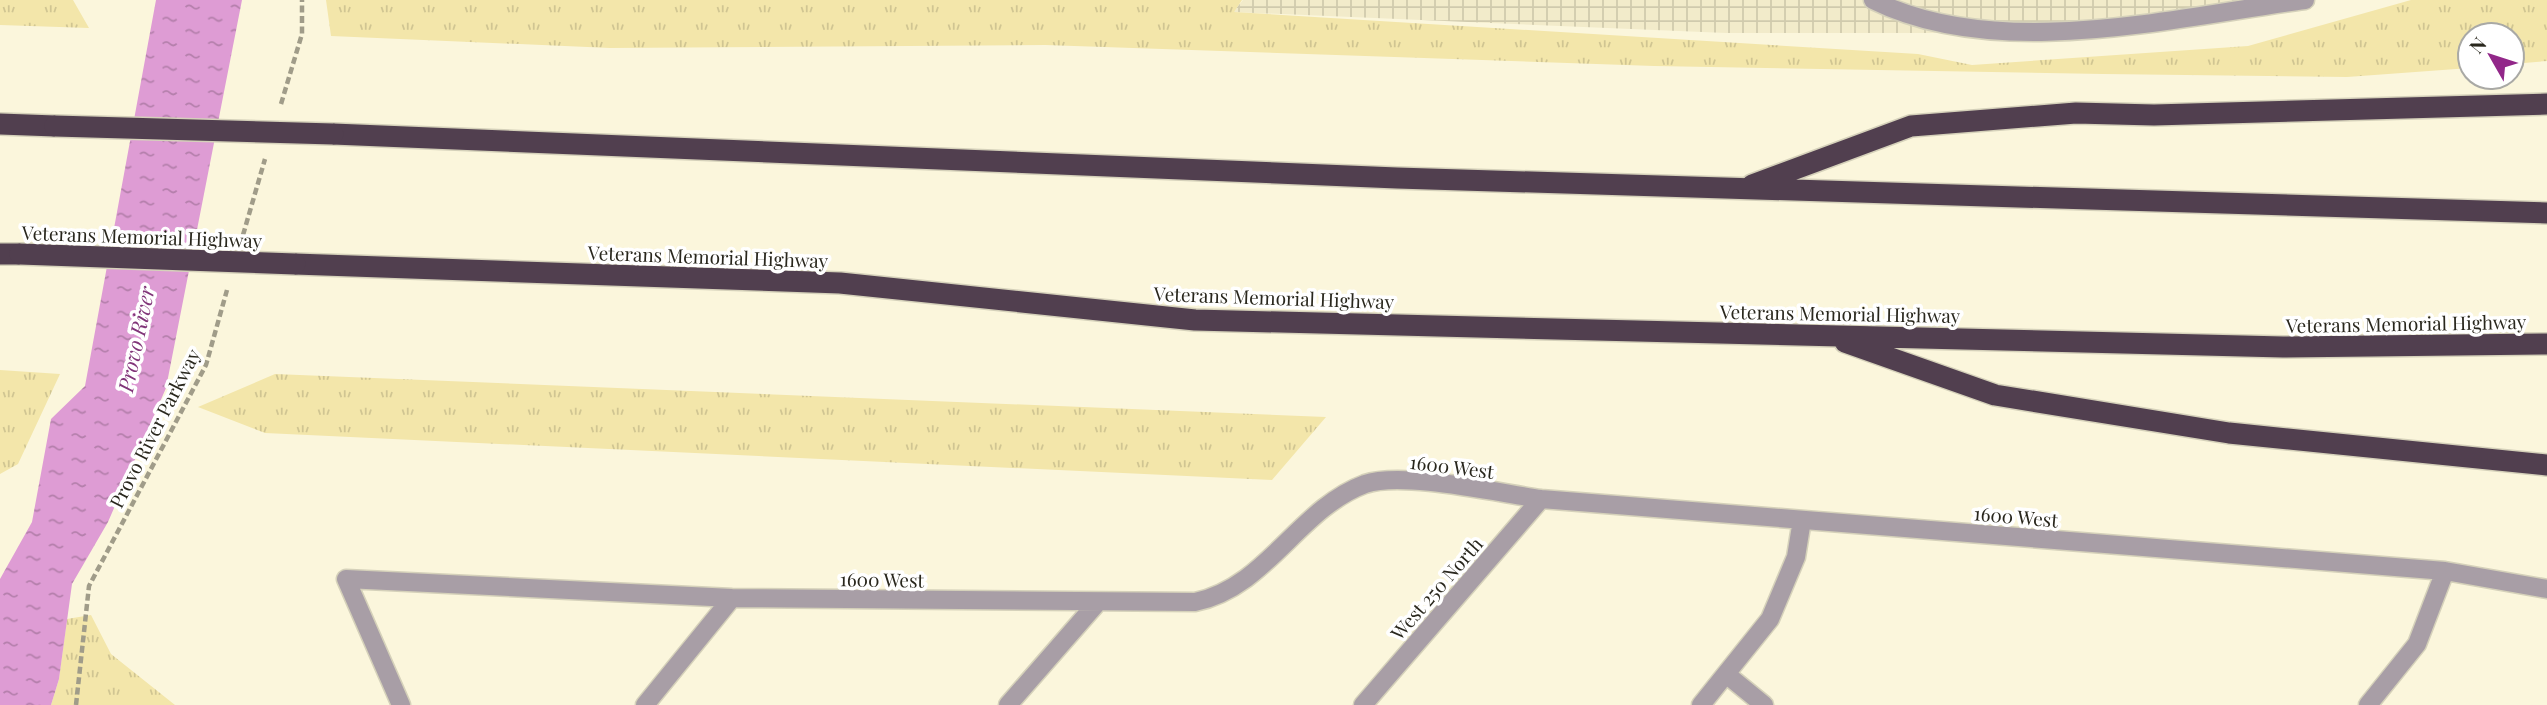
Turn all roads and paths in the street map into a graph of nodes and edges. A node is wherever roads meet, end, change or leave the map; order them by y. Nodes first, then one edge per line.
1 (302, 0) edge
2 (1873, 0) edge
3 (2305, 0) edge
4 (2547, 104) edge
5 (279, 114) dead end
6 (0, 124) edge
7 (267, 153) dead end
8 (1740, 190) junction
9 (2547, 214) edge
10 (240, 246) dead end
11 (10, 254) edge
12 (229, 286) dead end
13 (1827, 336) junction
14 (2547, 344) edge
15 (2547, 465) edge
16 (1541, 499) junction
17 (1802, 520) junction
18 (2445, 571) junction
19 (2547, 589) edge
20 (732, 598) junction
21 (1097, 603) junction
22 (1726, 674) junction
23 (76, 705) edge
24 (401, 705) edge
25 (645, 705) edge
26 (1008, 705) edge
27 (1363, 705) edge
28 (1701, 705) edge
29 (1764, 705) edge
30 (2368, 705) edge

1 - 5 path
2 - 3 street
4 - 8 highway
6 - 8 highway, bridge
7 - 10 path
8 - 9 highway
11 - 13 highway, Veterans Memorial Highway, bridge
12 - 23 path, Provo River Parkway
13 - 14 highway, Veterans Memorial Highway
13 - 15 highway
16 - 17 street, 1600 West
16 - 21 street, 1600 West
16 - 27 street, West 250 North
17 - 18 street, 1600 West
17 - 22 street
18 - 19 street, 1600 West
18 - 30 street
20 - 21 street, 1600 West
20 - 24 street, 1600 West
20 - 25 street
21 - 26 street
22 - 28 street
22 - 29 street

